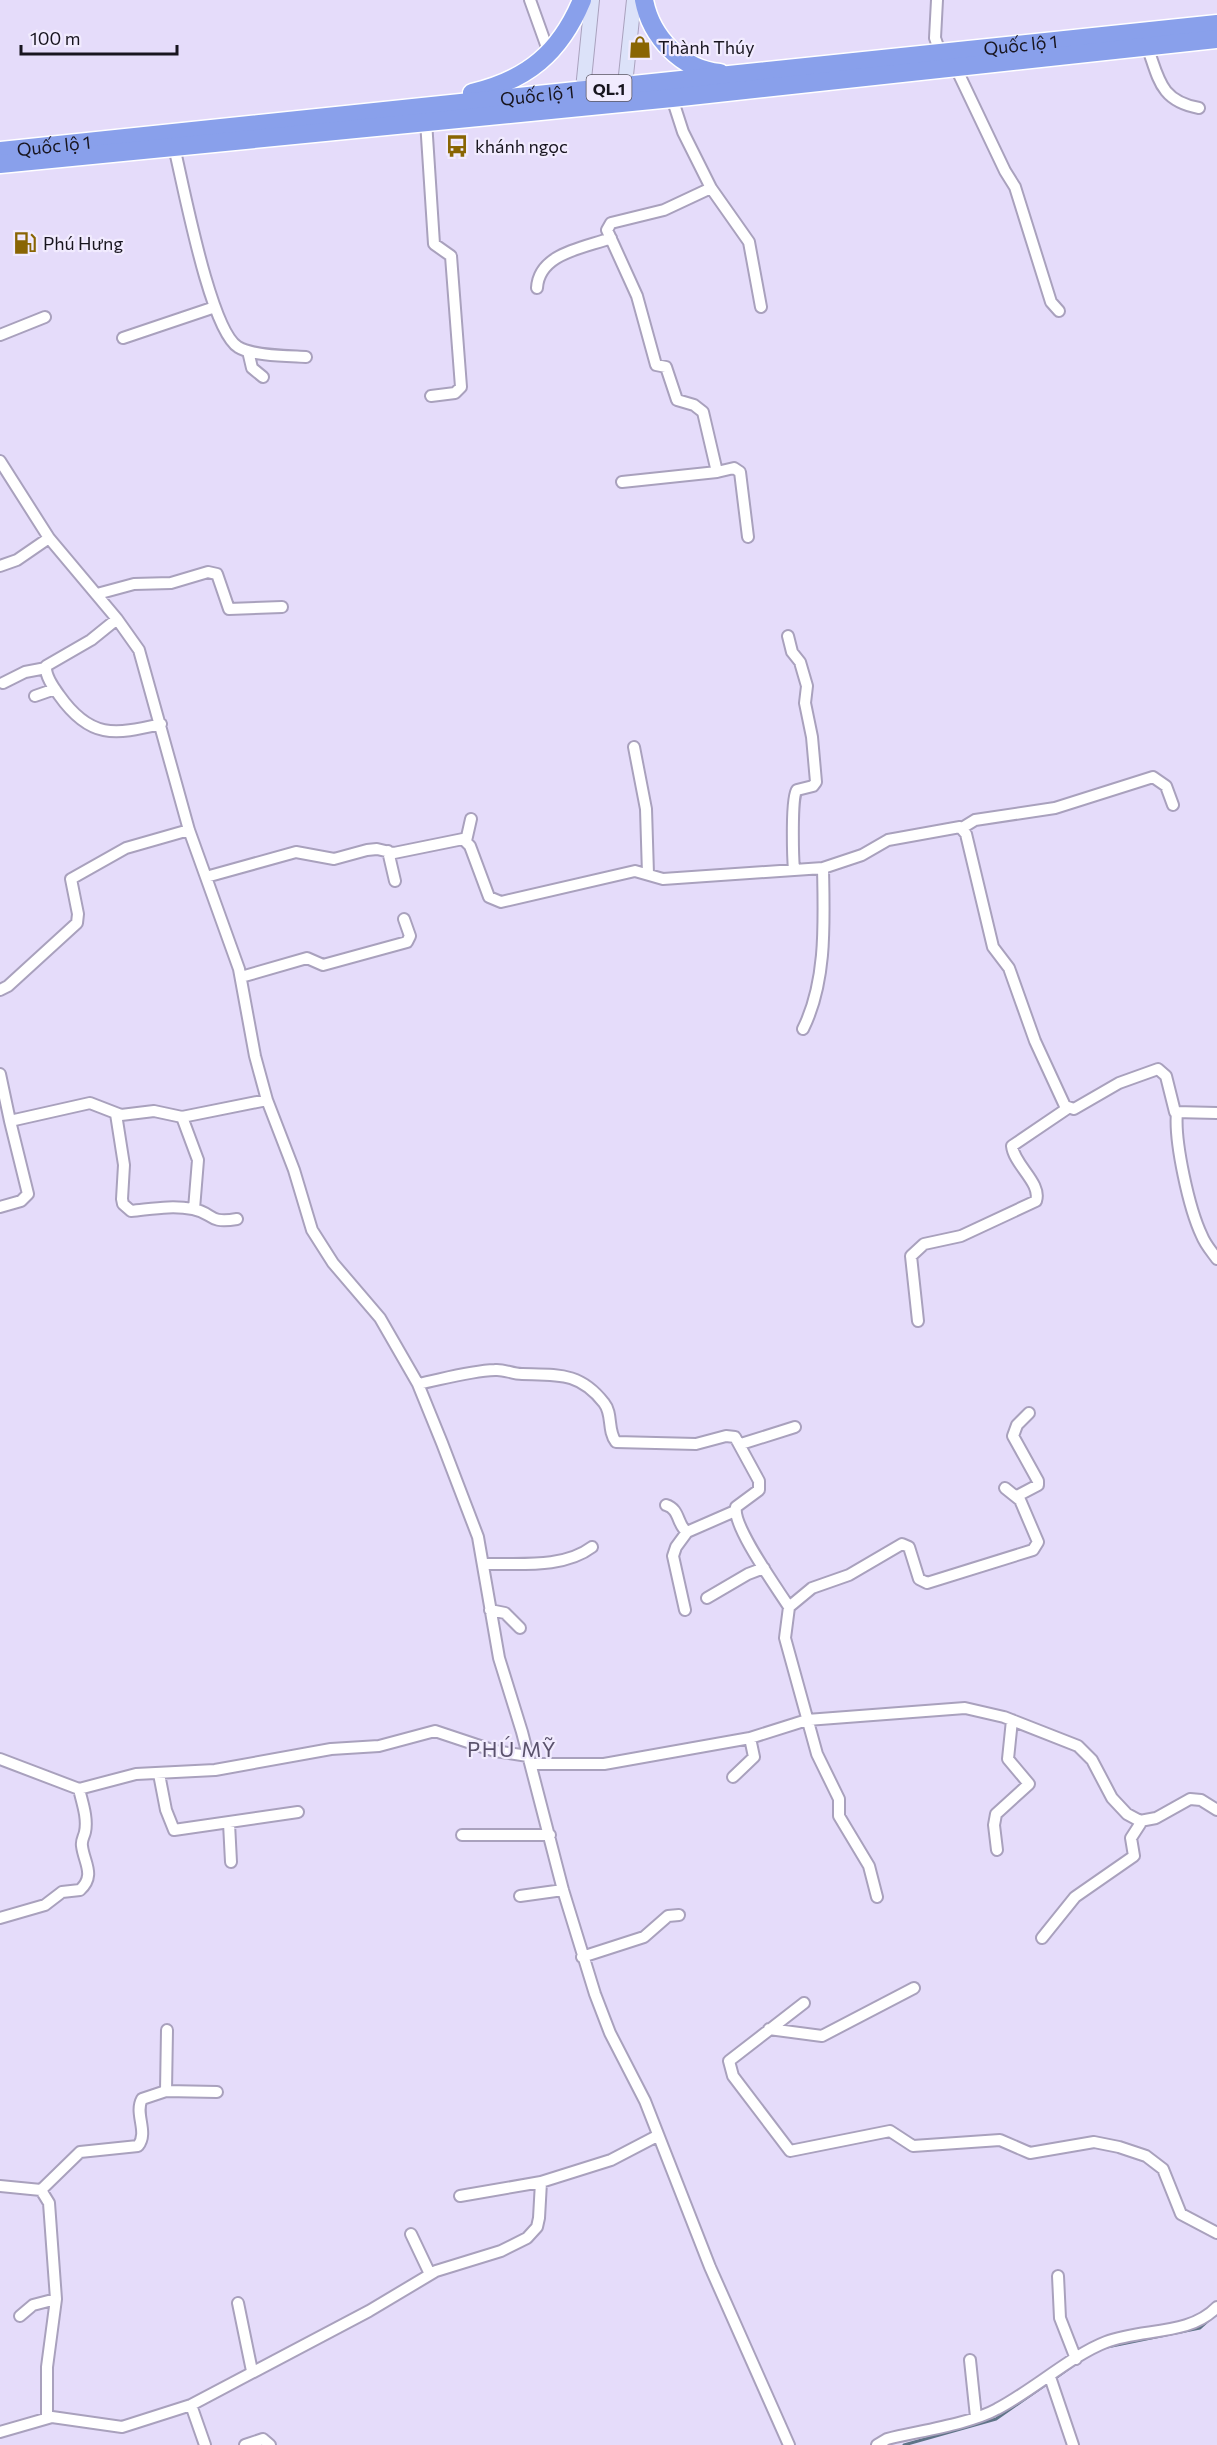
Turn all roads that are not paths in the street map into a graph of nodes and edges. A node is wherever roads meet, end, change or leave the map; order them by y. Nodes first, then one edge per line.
1 (530, 0) edge
2 (582, 0) edge
3 (592, 0) edge
4 (634, 0) edge
5 (644, 0) edge
6 (937, 0) edge
7 (1217, 24) edge
8 (1217, 39) edge
9 (1147, 46) junction
10 (940, 52) junction
11 (549, 53) junction
12 (955, 66) junction
13 (743, 74) junction
14 (624, 94) junction
15 (582, 98) junction
16 (672, 98) junction
17 (1199, 108) dead end
18 (422, 114) junction
19 (174, 147) junction
20 (0, 151) edge
21 (24, 155) junction
22 (0, 164) edge
23 (711, 188) junction
24 (610, 238) junction
25 (537, 288) dead end
26 (215, 307) junction
27 (761, 307) dead end
28 (1059, 311) dead end
29 (45, 316) dead end
30 (0, 335) edge
31 (123, 338) dead end
32 (248, 351) junction
33 (306, 357) dead end
34 (263, 376) dead end
35 (431, 396) dead end
36 (0, 461) edge
37 (717, 472) junction
38 (622, 482) dead end
39 (748, 537) dead end
40 (49, 538) junction
41 (0, 566) edge
42 (97, 594) junction
43 (282, 607) dead end
44 (117, 619) junction
45 (788, 636) dead end
46 (46, 668) junction
47 (3, 683) dead end
48 (55, 689) junction
49 (34, 696) dead end
50 (161, 724) junction
51 (634, 747) dead end
52 (1173, 805) dead end
53 (471, 819) dead end
54 (962, 828) junction
55 (189, 830) junction
56 (466, 841) junction
57 (388, 851) junction
58 (823, 868) junction
59 (794, 870) junction
60 (648, 874) junction
61 (206, 877) junction
62 (395, 881) dead end
63 (404, 919) dead end
64 (241, 977) junction
65 (0, 990) edge
66 (803, 1029) dead end
67 (0, 1074) edge
68 (267, 1100) junction
69 (1068, 1108) junction
70 (1177, 1112) junction
71 (1217, 1113) edge
72 (116, 1114) junction
73 (182, 1117) junction
74 (10, 1121) junction
75 (0, 1207) edge
76 (194, 1209) junction
77 (237, 1219) dead end
78 (1217, 1259) edge
79 (918, 1321) dead end
80 (418, 1384) junction
81 (1029, 1413) dead end
82 (795, 1427) dead end
83 (741, 1444) junction
84 (1005, 1488) dead end
85 (1017, 1496) junction
86 (666, 1505) dead end
87 (735, 1511) junction
88 (687, 1532) junction
89 (592, 1547) dead end
90 (483, 1564) junction
91 (764, 1568) junction
92 (707, 1598) dead end
93 (789, 1607) junction
94 (490, 1610) junction
95 (685, 1610) dead end
96 (520, 1628) dead end
97 (807, 1720) junction
98 (1012, 1720) junction
99 (750, 1738) junction
100 (0, 1759) edge
101 (530, 1760) junction
102 (159, 1774) junction
103 (733, 1777) dead end
104 (79, 1789) junction
105 (1217, 1810) edge
106 (298, 1812) dead end
107 (1142, 1821) junction
108 (229, 1823) junction
109 (462, 1835) dead end
110 (549, 1836) junction
111 (997, 1850) dead end
112 (231, 1862) dead end
113 (563, 1890) junction
114 (520, 1896) dead end
115 (877, 1897) dead end
116 (680, 1915) dead end
117 (0, 1918) edge
118 (1042, 1938) dead end
119 (582, 1957) junction
120 (914, 1988) dead end
121 (804, 2003) dead end
122 (768, 2029) junction
123 (166, 2030) dead end
124 (166, 2091) junction
125 (217, 2092) dead end
126 (657, 2136) junction
127 (540, 2182) junction
128 (0, 2186) edge
129 (41, 2190) junction
130 (460, 2196) dead end
131 (1217, 2233) edge
132 (411, 2234) dead end
133 (430, 2274) junction
134 (1058, 2276) dead end
135 (56, 2300) junction
136 (238, 2303) dead end
137 (1217, 2307) edge
138 (20, 2316) dead end
139 (1076, 2359) junction
140 (970, 2360) dead end
141 (252, 2371) junction
142 (1053, 2382) junction
143 (191, 2405) junction
144 (976, 2417) junction
145 (47, 2418) junction
146 (0, 2432) edge
147 (205, 2445) edge
148 (245, 2445) edge
149 (270, 2445) edge
150 (789, 2445) edge
151 (877, 2445) edge
152 (1073, 2445) edge

1 - 11 street
2 - 11 highway
3 - 15 main road
4 - 14 main road
5 - 13 highway
6 - 10 street
7 - 10 highway, Quốc lộ 1 / QL.1
8 - 9 highway, Quốc lộ 1 / QL.1
9 - 12 highway, Quốc lộ 1 / QL.1
9 - 17 street
10 - 13 highway, Quốc lộ 1 / QL.1
11 - 18 highway
12 - 16 highway, Quốc lộ 1 / QL.1
12 - 28 street
13 - 14 highway, Quốc lộ 1 / QL.1
14 - 15 highway, Quốc lộ 1 / QL.1
14 - 16 highway, Quốc lộ 1 / QL.1
15 - 18 highway, Quốc lộ 1 / QL.1
16 - 23 street
18 - 19 highway, Quốc lộ 1 / QL.1
18 - 21 highway, Quốc lộ 1 / QL.1
18 - 35 street
19 - 21 highway, Quốc lộ 1 / QL.1
19 - 26 street
20 - 21 highway, Quốc lộ 1 / QL.1
21 - 22 highway, Quốc lộ 1 / QL.1
23 - 24 street
23 - 27 street
24 - 25 street
24 - 37 street
26 - 31 street
26 - 32 street
29 - 30 street
32 - 33 street
32 - 34 street
36 - 40 street
37 - 38 street
37 - 39 street
40 - 41 street
40 - 42 street
42 - 43 street
42 - 44 street
44 - 46 street
44 - 50 street
45 - 59 street
46 - 47 street
46 - 48 street
48 - 49 street
48 - 50 street
50 - 55 street
51 - 60 street
52 - 54 street
53 - 56 street
54 - 58 street
54 - 69 street
55 - 61 street
55 - 65 street
56 - 57 street
56 - 60 street
57 - 61 street
57 - 62 street
58 - 59 street
58 - 66 street
59 - 60 street
61 - 64 street
63 - 64 street
64 - 68 street
67 - 74 street
68 - 73 street
68 - 80 street
69 - 70 street
69 - 79 street
70 - 71 street
70 - 78 street
72 - 73 street
72 - 74 street
72 - 76 street
73 - 76 street
74 - 75 street
76 - 77 street
80 - 83 street
80 - 90 street
81 - 85 street
82 - 83 street
83 - 87 street
84 - 85 street
85 - 93 street
86 - 88 street
87 - 88 street
87 - 91 street
88 - 95 street
89 - 90 street
90 - 94 street
91 - 92 street
91 - 93 street
93 - 97 street
94 - 96 street
94 - 101 street
97 - 98 street
97 - 99 street
97 - 115 street
98 - 107 street
98 - 111 street
99 - 101 street
99 - 103 street
100 - 104 street
101 - 102 street
101 - 110 street
102 - 104 street
102 - 108 street
104 - 117 street
105 - 107 street
106 - 108 street
107 - 118 street
108 - 112 street
109 - 110 street
110 - 113 street
113 - 114 street
113 - 119 street
116 - 119 street
119 - 126 street
120 - 122 street
121 - 122 street
122 - 131 street
123 - 124 street
124 - 125 street
124 - 129 street
126 - 127 street
126 - 150 street
127 - 130 street
127 - 133 street
128 - 129 street
129 - 135 street
132 - 133 street
133 - 141 street
134 - 139 street
135 - 138 street
135 - 145 street
136 - 141 street
137 - 139 street
139 - 142 street
140 - 144 street
141 - 143 street
142 - 144 street
142 - 152 street
143 - 145 street
143 - 147 street
144 - 151 street
145 - 146 street
148 - 149 street

